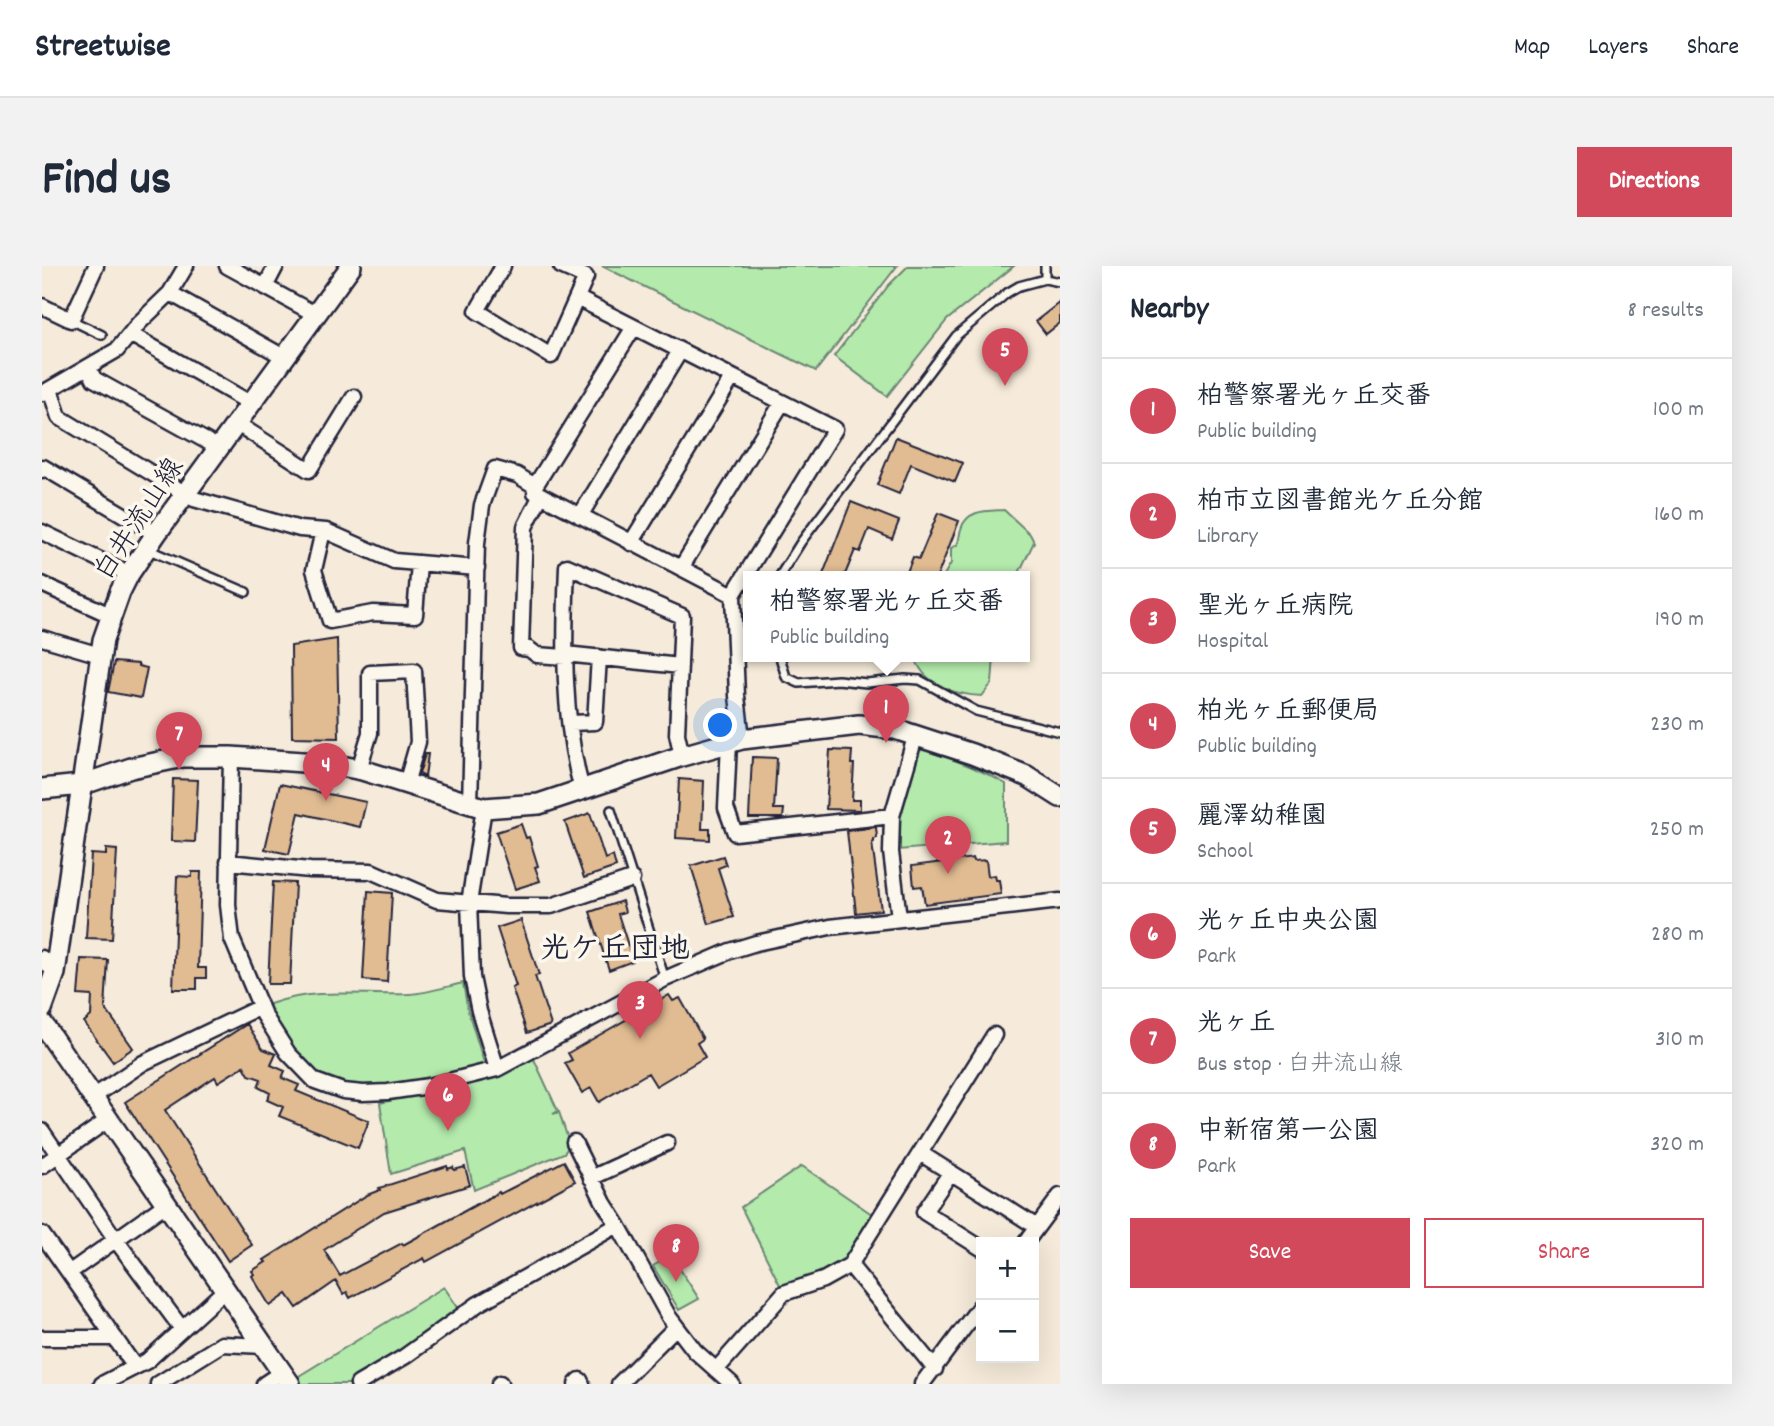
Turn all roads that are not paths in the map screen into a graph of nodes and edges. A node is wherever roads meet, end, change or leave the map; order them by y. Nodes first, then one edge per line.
1 (96, 266) edge
2 (186, 266) edge
3 (227, 266) edge
4 (276, 266) edge
5 (351, 266) edge
6 (503, 266) edge
7 (561, 266) edge
8 (1045, 266) edge
9 (1045, 279) junction
10 (1060, 282) edge
11 (265, 287) junction
12 (170, 293) junction
13 (577, 298) junction
14 (42, 306) edge
15 (315, 314) junction
16 (71, 320) junction
17 (634, 327) junction
18 (130, 334) junction
19 (102, 335) dead end
20 (680, 351) junction
21 (284, 357) junction
22 (89, 368) junction
23 (732, 378) junction
24 (46, 391) edge
25 (354, 397) dead end
26 (250, 402) junction
27 (782, 403) junction
28 (236, 423) junction
29 (219, 448) junction
30 (42, 470) edge
31 (538, 491) junction
32 (184, 494) junction
33 (580, 516) junction
34 (323, 531) junction
35 (42, 532) edge
36 (151, 542) junction
37 (631, 543) junction
38 (419, 563) junction
39 (477, 568) junction
40 (681, 568) junction
41 (748, 571) edge
42 (783, 571) edge
43 (129, 573) junction
44 (743, 579) edge
45 (42, 584) edge
46 (246, 592) dead end
47 (733, 595) junction
48 (110, 615) junction
49 (42, 638) edge
50 (100, 655) junction
51 (565, 655) junction
52 (598, 657) junction
53 (782, 662) edge
54 (680, 666) junction
55 (570, 723) junction
56 (1060, 732) edge
57 (916, 734) junction
58 (736, 741) junction
59 (231, 757) junction
60 (682, 757) junction
61 (359, 769) junction
62 (406, 784) junction
63 (81, 785) junction
64 (42, 789) edge
65 (582, 790) junction
66 (1060, 797) edge
67 (477, 806) junction
68 (611, 810) dead end
69 (892, 816) junction
70 (228, 862) junction
71 (632, 878) junction
72 (1060, 901) edge
73 (469, 903) junction
74 (899, 918) junction
75 (42, 958) edge
76 (55, 973) junction
77 (665, 979) junction
78 (260, 1007) junction
79 (42, 1009) edge
80 (42, 1023) edge
81 (994, 1035) dead end
82 (497, 1069) junction
83 (93, 1097) junction
84 (108, 1120) junction
85 (42, 1131) edge
86 (574, 1142) dead end
87 (667, 1143) dead end
88 (920, 1153) junction
89 (59, 1155) junction
90 (42, 1166) edge
91 (950, 1172) junction
92 (591, 1178) junction
93 (1060, 1196) edge
94 (166, 1204) junction
95 (618, 1225) junction
96 (1037, 1227) junction
97 (1030, 1237) edge
98 (43, 1238) edge
99 (116, 1240) junction
100 (976, 1245) edge
101 (850, 1265) junction
102 (70, 1272) junction
103 (225, 1290) junction
104 (976, 1312) edge
105 (676, 1327) junction
106 (182, 1329) junction
107 (42, 1338) edge
108 (115, 1338) junction
109 (264, 1346) junction
110 (135, 1367) junction
111 (935, 1369) junction
112 (716, 1370) junction
113 (286, 1378) edge
114 (102, 1384) edge
115 (158, 1384) edge
116 (264, 1384) edge
117 (358, 1384) edge
118 (576, 1384) edge
119 (582, 1384) edge
120 (619, 1384) edge
121 (732, 1384) edge
122 (922, 1384) edge

1 - 16 street
2 - 12 street
3 - 11 street
4 - 11 street
5 - 15 street, 白井流山線
6 - 13 street
7 - 13 street
8 - 9 lane
9 - 10 lane
9 - 42 lane
11 - 15 street
12 - 18 street
12 - 21 street
13 - 17 street
14 - 16 street
15 - 21 street, 白井流山線
16 - 19 lane
17 - 20 street
17 - 31 street
18 - 22 street
18 - 26 street
20 - 23 street
20 - 33 street
21 - 26 street, 白井流山線
22 - 24 street
22 - 29 street
23 - 27 street
23 - 37 street
24 - 32 street
25 - 28 street
26 - 28 street, 白井流山線
27 - 40 street
27 - 41 street
28 - 29 street, 白井流山線
29 - 32 street, 白井流山線
30 - 36 street
31 - 33 street
31 - 39 street
31 - 51 street
32 - 34 street
32 - 36 street, 白井流山線
33 - 37 street
34 - 38 street
34 - 38 street
35 - 43 street
36 - 43 street, 白井流山線
36 - 46 lane
37 - 40 street
38 - 39 street
39 - 67 street
40 - 47 street
43 - 48 street, 白井流山線
44 - 47 street
45 - 48 street
47 - 58 street
48 - 50 street, 白井流山線
49 - 50 street
50 - 63 street, 白井流山線
51 - 52 street
51 - 54 street
51 - 55 street
52 - 54 street
52 - 55 street
53 - 56 lane
54 - 60 street
55 - 65 street
57 - 58 street
57 - 66 street
57 - 69 street
58 - 60 street
58 - 69 street
59 - 61 street
59 - 63 street
59 - 70 street
60 - 65 street
61 - 62 street
61 - 62 street
62 - 67 street
63 - 64 street
63 - 76 street, 白井流山線
65 - 67 street
67 - 73 street
68 - 71 lane
69 - 74 street
70 - 73 street
70 - 78 street
71 - 73 street
71 - 77 lane
72 - 74 street
73 - 82 street
74 - 77 street
75 - 76 street
76 - 79 street, 白井流山線
77 - 82 street
78 - 82 street
78 - 83 street
80 - 83 street
81 - 88 street
83 - 84 street
84 - 89 street
84 - 94 street
85 - 89 street
86 - 92 street
87 - 92 street
88 - 91 street
88 - 101 street
89 - 90 street
89 - 99 street
91 - 96 street
91 - 100 street
92 - 95 street
93 - 96 street
94 - 99 street
94 - 103 street
95 - 105 street
95 - 117 street
96 - 97 street
98 - 102 street
99 - 102 street
99 - 106 street
101 - 111 street
101 - 112 street
102 - 108 street
103 - 106 street
103 - 109 street
104 - 111 street
105 - 112 street
105 - 120 street
106 - 110 street
107 - 108 street
108 - 110 street
109 - 113 street
109 - 115 street
110 - 114 street
111 - 122 street
112 - 121 street
113 - 116 street
118 - 119 street

